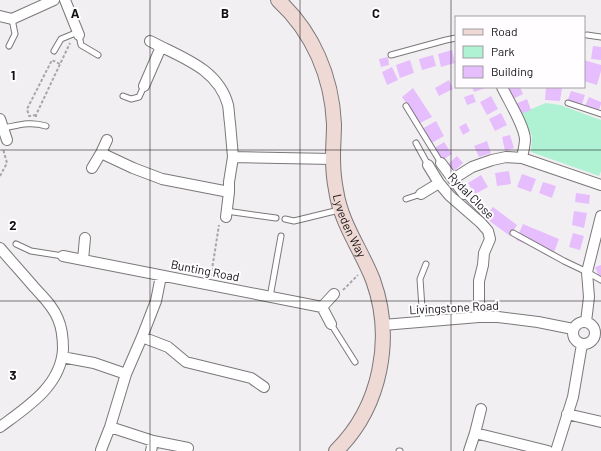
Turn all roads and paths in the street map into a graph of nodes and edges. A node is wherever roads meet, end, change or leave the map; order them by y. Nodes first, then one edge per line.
1 (54, 0) edge
2 (65, 0) edge
3 (278, 0) edge
4 (0, 16) edge
5 (12, 19) junction
6 (79, 33) junction
7 (587, 35) dead end
8 (601, 37) edge
9 (455, 38) edge
10 (150, 41) dead end
11 (8, 46) dead end
12 (161, 47) junction
13 (54, 51) dead end
14 (98, 54) dead end
15 (391, 55) dead end
16 (60, 64) junction
17 (144, 86) joint
18 (502, 88) edge
19 (123, 96) dead end
20 (568, 103) dead end
21 (406, 106) dead end
22 (601, 114) edge
23 (36, 115) junction
24 (2, 124) edge
25 (38, 124) junction
26 (46, 126) dead end
27 (7, 140) joint
28 (107, 140) dead end
29 (416, 143) dead end
30 (101, 153) junction
31 (233, 157) junction
32 (522, 158) junction
33 (333, 159) junction
34 (441, 163) joint
35 (428, 165) joint
36 (92, 168) dead end
37 (0, 176) edge
38 (453, 179) junction
39 (439, 183) junction
40 (601, 185) edge
41 (229, 192) junction
42 (421, 194) joint
43 (464, 194) joint
44 (406, 199) dead end
45 (340, 210) junction
46 (226, 214) junction
47 (485, 215) dead end
48 (601, 216) edge
49 (276, 218) dead end
50 (285, 219) dead end
51 (513, 233) dead end
52 (281, 236) dead end
53 (85, 238) dead end
54 (16, 244) dead end
55 (0, 248) edge
56 (63, 256) joint
57 (82, 260) junction
58 (426, 264) dead end
59 (588, 272) junction
60 (360, 274) dead end
61 (161, 276) junction
62 (601, 280) edge
63 (210, 285) junction
64 (334, 294) joint
65 (270, 297) junction
66 (322, 307) junction
67 (479, 317) junction
68 (423, 322) junction
69 (586, 322) junction
70 (331, 324) joint
71 (383, 325) junction
72 (573, 329) junction
73 (598, 336) edge
74 (142, 337) junction
75 (582, 344) junction
76 (62, 357) junction
77 (355, 362) dead end
78 (126, 374) junction
79 (264, 387) dead end
80 (481, 409) dead end
81 (567, 414) junction
82 (601, 422) edge
83 (0, 427) edge
84 (110, 427) junction
85 (475, 433) junction
86 (152, 446) edge
87 (100, 450) dead end
88 (187, 451) edge
89 (336, 451) edge
90 (469, 451) edge
91 (548, 451) edge
92 (556, 451) edge

1 - 5 street
2 - 6 street
3 - 33 street, Lyveden Way
4 - 5 street
5 - 11 lane
6 - 13 lane
6 - 14 lane
6 - 16 path
7 - 8 lane
9 - 15 lane
10 - 12 street
12 - 17 street
12 - 31 street
16 - 23 path
16 - 23 path
17 - 19 lane
18 - 32 street
20 - 22 lane
21 - 34 lane
23 - 25 path
24 - 25 lane
24 - 27 street
25 - 26 lane
27 - 37 path
28 - 30 street
29 - 35 lane
30 - 36 street
30 - 41 street
31 - 33 street
31 - 41 street
32 - 38 street
32 - 40 street
33 - 45 street, Lyveden Way
34 - 38 street
35 - 39 street, Rydal Close
38 - 43 street
39 - 42 street
39 - 67 street, Rydal Close
41 - 46 street
42 - 44 lane
43 - 47 lane
45 - 50 lane
45 - 71 street, Lyveden Way
46 - 49 lane
46 - 63 path
48 - 59 street
51 - 59 lane
52 - 65 lane
53 - 57 street
54 - 56 lane
55 - 76 street
56 - 57 street, Bunting Road
57 - 61 street, Bunting Road
58 - 68 lane
59 - 62 lane
59 - 69 street
60 - 64 path
61 - 63 street, Bunting Road
61 - 74 street
63 - 65 street, Bunting Road
64 - 66 street
65 - 66 street, Bunting Road
66 - 70 street
67 - 68 street, Livingstone Road
67 - 72 street, Livingstone Road
68 - 71 street, Livingstone Road
69 - 72 street
69 - 73 street
70 - 77 lane
71 - 89 street, Lyveden Way
72 - 75 street
73 - 75 street
74 - 78 street
74 - 79 street
75 - 81 street
76 - 78 street
76 - 83 street
78 - 84 street
80 - 85 street
81 - 82 street
81 - 92 street
84 - 86 street
84 - 87 street
85 - 90 street
85 - 91 street
86 - 88 street

